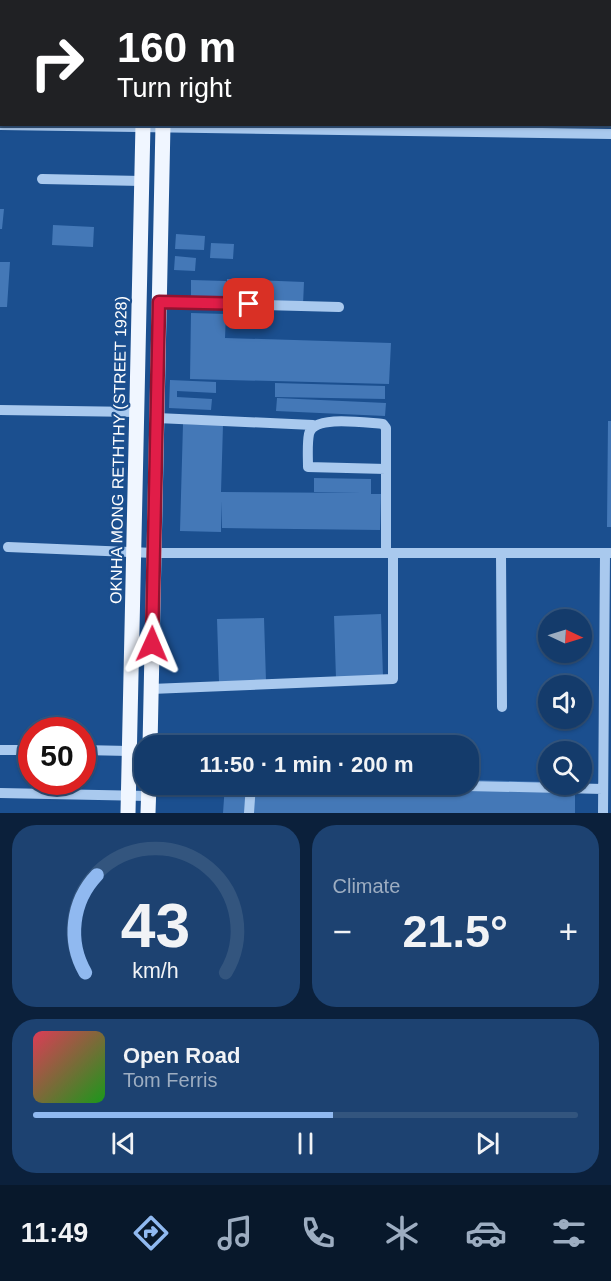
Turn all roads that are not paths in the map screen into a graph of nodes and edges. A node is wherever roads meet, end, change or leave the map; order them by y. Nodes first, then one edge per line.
1 (143, 126) edge
2 (163, 126) edge
3 (611, 134) edge
4 (42, 179) dead end
5 (142, 182) junction
6 (159, 302) junction
7 (339, 307) dead end
8 (0, 410) edge
9 (137, 412) junction
10 (157, 418) junction
11 (313, 425) junction
12 (386, 469) junction
13 (8, 548) dead end
14 (134, 553) junction
15 (154, 553) junction
16 (389, 553) junction
17 (608, 553) edge
18 (501, 554) junction
19 (151, 689) junction
20 (502, 707) dead end
21 (150, 735) edge
22 (0, 750) edge
23 (18, 750) edge
24 (96, 750) edge
25 (129, 751) junction
26 (479, 786) edge
27 (603, 789) junction
28 (0, 793) edge
29 (134, 794) edge
30 (128, 795) junction
31 (149, 795) edge
32 (250, 795) edge
33 (128, 813) edge
34 (148, 813) edge
35 (249, 813) edge
36 (603, 813) edge

1 - 2 street
1 - 5 main road, OKNHA MONG RETHTHY (STREET 1928)
2 - 3 street
2 - 6 main road
4 - 5 street
5 - 9 main road, OKNHA MONG RETHTHY (STREET 1928)
6 - 7 street
6 - 10 main road
8 - 9 street
9 - 14 main road, OKNHA MONG RETHTHY (STREET 1928)
10 - 11 street
10 - 15 main road
11 - 12 street
11 - 12 street
12 - 16 street
13 - 14 street
14 - 15 street
14 - 25 main road, OKNHA MONG RETHTHY (STREET 1928)
15 - 16 street
15 - 19 main road
16 - 18 street
16 - 19 street
17 - 18 street
17 - 27 street
18 - 20 street
19 - 21 main road
22 - 23 street
24 - 25 street
25 - 30 main road, OKNHA MONG RETHTHY (STREET 1928)
26 - 27 street
27 - 36 street
28 - 30 street
29 - 30 street
30 - 33 main road, OKNHA MONG RETHTHY (STREET 1928)
31 - 34 main road
32 - 35 street

